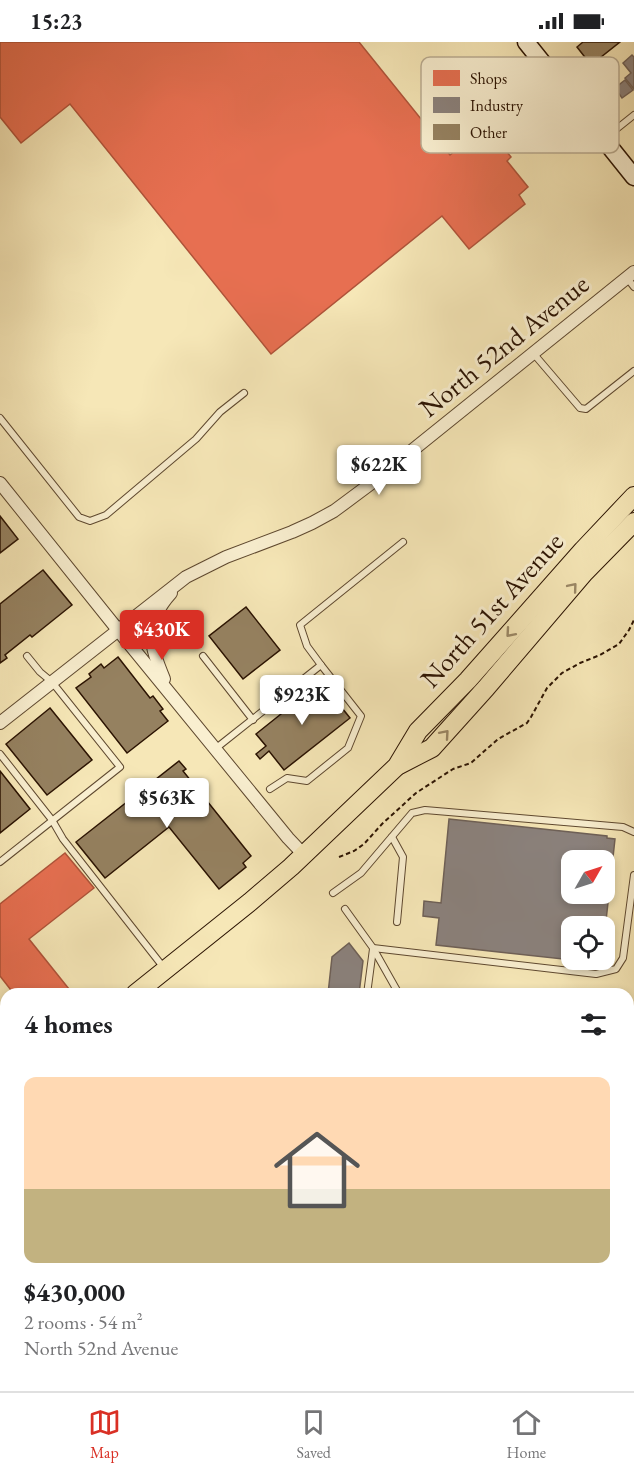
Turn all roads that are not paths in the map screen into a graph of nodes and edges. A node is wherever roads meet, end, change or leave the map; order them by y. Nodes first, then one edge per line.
1 (526, 42) edge
2 (538, 57) edge
3 (634, 116) edge
4 (619, 128) edge
5 (615, 153) edge
6 (634, 177) edge
7 (632, 279) edge
8 (533, 353) junction
9 (634, 371) edge
10 (244, 393) dead end
11 (0, 418) edge
12 (0, 483) edge
13 (634, 496) edge
14 (634, 522) edge
15 (403, 542) dead end
16 (186, 577) junction
17 (118, 630) junction
18 (27, 656) dead end
19 (203, 656) dead end
20 (321, 665) junction
21 (52, 682) junction
22 (170, 692) junction
23 (253, 720) junction
24 (0, 723) edge
25 (215, 749) junction
26 (0, 754) edge
27 (397, 766) junction
28 (270, 789) dead end
29 (52, 820) junction
30 (634, 832) edge
31 (392, 837) junction
32 (305, 855) junction
33 (0, 862) edge
34 (634, 875) edge
35 (333, 893) dead end
36 (345, 909) dead end
37 (397, 922) dead end
38 (373, 948) junction
39 (165, 970) junction
40 (142, 988) edge
41 (368, 988) edge
42 (396, 988) edge

1 - 2 main road
3 - 4 lane
5 - 6 main road
7 - 8 street, North 52nd Avenue
8 - 9 lane
8 - 16 street, North 52nd Avenue
10 - 11 lane
12 - 17 street
13 -> 27 main road, North 51st Avenue
27 -> 14 main road, North 51st Avenue
15 - 20 lane
16 - 17 street, North 52nd Avenue
16 - 22 street, North 52nd Avenue
17 - 21 street, North 52nd Avenue
17 - 22 street
18 - 21 lane
19 - 23 lane
20 - 23 lane
20 - 28 lane
21 - 24 street, North 52nd Avenue
21 - 29 lane
22 - 25 street
23 - 25 lane
25 - 32 street
26 - 29 lane
27 - 32 main road, North 51st Avenue
29 - 33 lane
29 - 39 lane
30 - 31 lane
31 - 35 lane
31 - 37 lane
32 - 39 main road, North 51st Avenue
34 - 38 lane
36 - 38 lane
38 - 41 lane
38 - 42 lane
39 - 40 main road, North 51st Avenue

